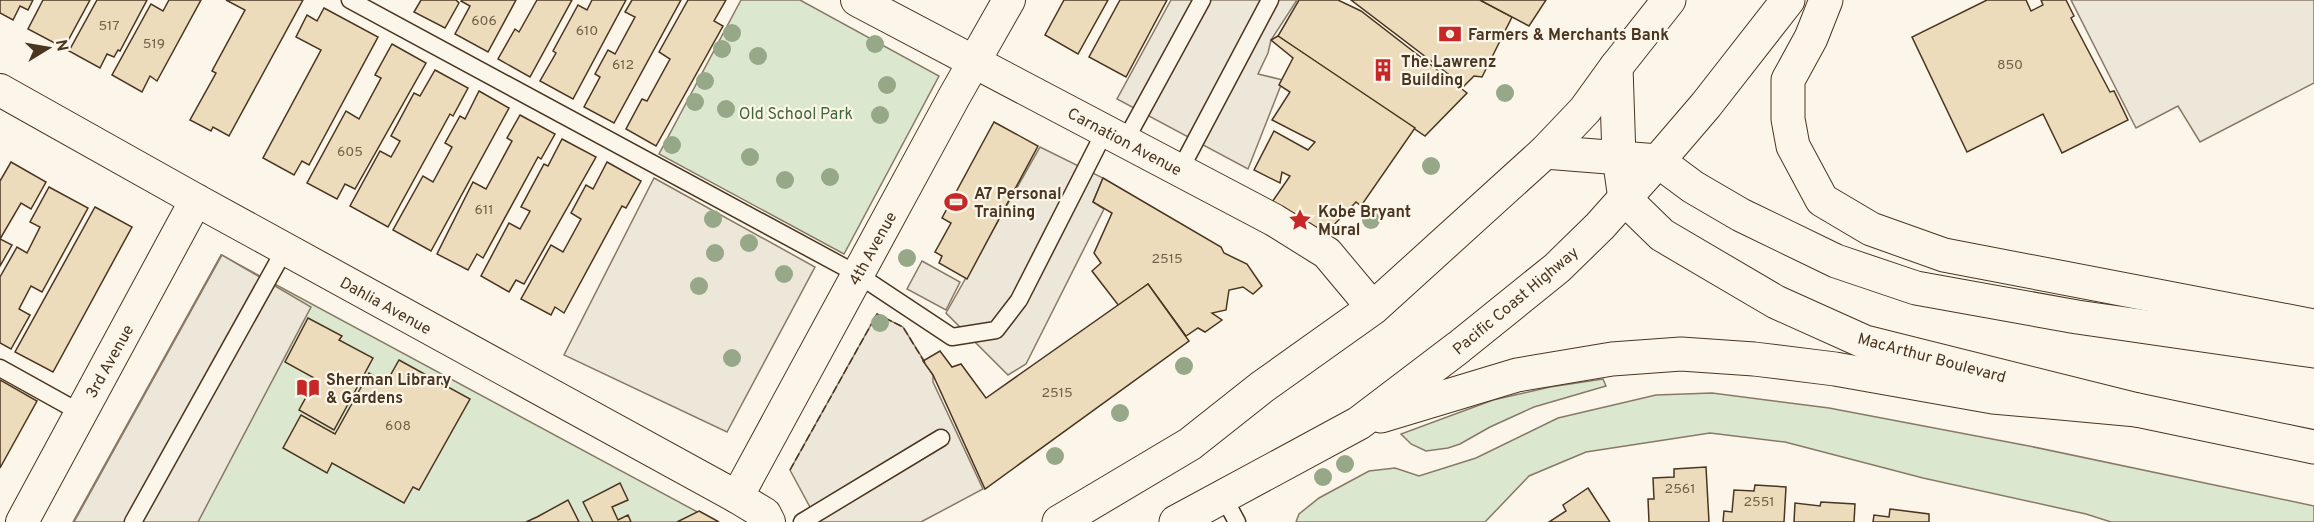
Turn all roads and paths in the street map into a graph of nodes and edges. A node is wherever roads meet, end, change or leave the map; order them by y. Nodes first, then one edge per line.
1 (350, 0) edge
2 (856, 0) edge
3 (1009, 0) edge
4 (1202, 0) edge
5 (1270, 0) edge
6 (1669, 0) edge
7 (1788, 0) edge
8 (1826, 0) edge
9 (974, 60) junction
10 (1616, 67) junction
11 (0, 90) edge
12 (1115, 136) junction
13 (1545, 152) junction
14 (1619, 157) junction
15 (1658, 161) junction
16 (1180, 170) junction
17 (1625, 199) junction
18 (196, 200) junction
19 (285, 249) junction
20 (857, 274) junction
21 (1373, 308) junction
22 (2314, 326) edge
23 (2314, 351) edge
24 (0, 368) edge
25 (2138, 410) junction
26 (81, 413) junction
27 (1359, 423) junction
28 (941, 438) dead end
29 (2314, 447) edge
30 (737, 497) junction
31 (1230, 509) edge
32 (22, 522) edge
33 (133, 522) edge
34 (769, 522) edge
35 (802, 522) edge
36 (1059, 522) edge
37 (1176, 522) edge

1 - 20 lane
2 - 9 street, Carnation Avenue
3 - 9 street, 4th Avenue
4 - 12 lane
5 - 16 lane
6 - 10 main road
7 - 15 main road, Pacific Coast Highway
8 - 22 main road
9 - 12 street, Carnation Avenue
9 - 20 street, 4th Avenue
10 - 13 main road
10 - 14 main road
11 - 18 street, Dahlia Avenue
12 - 16 street, Carnation Avenue
12 - 20 lane
13 - 14 main road
13 - 21 main road
14 - 15 main road
14 - 17 main road
15 - 17 main road, Pacific Coast Highway
15 - 23 main road
16 - 21 street, Carnation Avenue
17 - 25 main road, MacArthur Boulevard
17 - 27 main road, Pacific Coast Highway
18 - 19 street, Dahlia Avenue
18 - 26 street, 3rd Avenue
19 - 30 street, Dahlia Avenue
19 - 33 lane
20 - 30 street, 4th Avenue
21 - 36 main road
24 - 26 lane
25 - 27 main road
25 - 29 main road, MacArthur Boulevard
26 - 32 street, 3rd Avenue
27 - 31 main road, Pacific Coast Highway
28 - 35 lane
30 - 34 street, Dahlia Avenue
31 - 37 main road, Pacific Coast Highway

